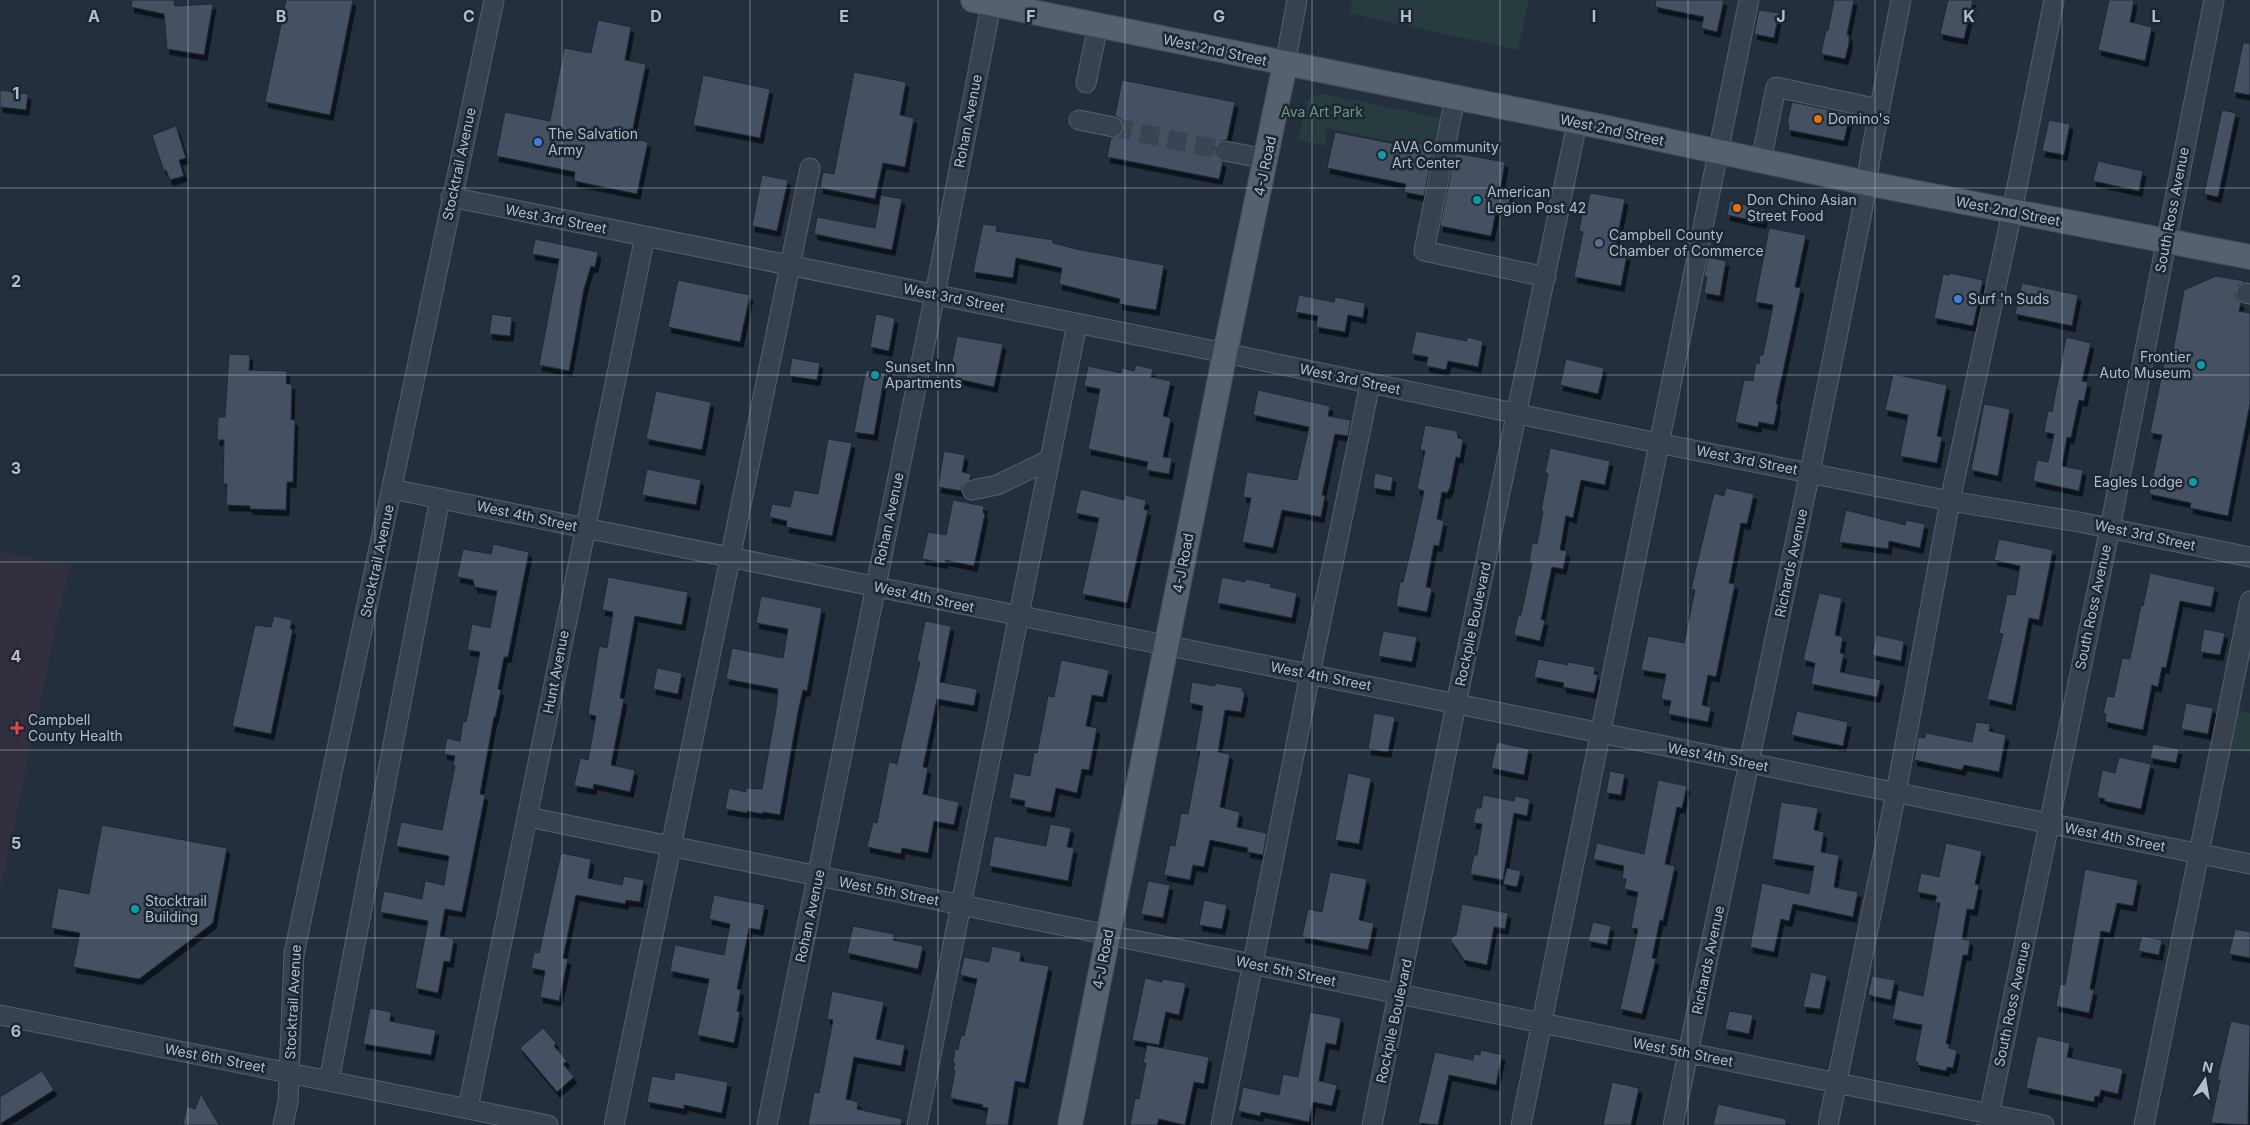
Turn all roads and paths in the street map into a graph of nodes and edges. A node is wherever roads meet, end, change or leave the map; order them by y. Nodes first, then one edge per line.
1 (494, 0) edge
2 (1297, 0) edge
3 (1750, 0) edge
4 (1901, 0) edge
5 (2054, 0) edge
6 (2214, 0) edge
7 (985, 1) edge
8 (1098, 26) junction
9 (1285, 64) junction
10 (1086, 83) dead end
11 (1455, 98) junction
12 (1879, 109) junction
13 (1079, 120) dead end
14 (1577, 123) junction
15 (1113, 127) tunnel mouth
16 (1225, 151) tunnel mouth
17 (1719, 152) junction
18 (1266, 160) junction
19 (1761, 161) junction
20 (810, 168) dead end
21 (1866, 183) junction
22 (451, 197) junction
23 (2012, 212) junction
24 (645, 236) junction
25 (2166, 241) junction
26 (2250, 257) edge
27 (790, 266) junction
28 (1546, 277) junction
29 (935, 294) junction
30 (1077, 324) junction
31 (1225, 353) junction
32 (1370, 384) junction
33 (1518, 413) junction
34 (1658, 443) junction
35 (1049, 460) junction
36 (1810, 472) junction
37 (392, 489) junction
38 (972, 490) dead end
39 (440, 498) junction
40 (1950, 501) junction
41 (585, 528) junction
42 (2110, 528) junction
43 (2250, 557) edge
44 (732, 558) junction
45 (875, 586) junction
46 (2250, 601) edge
47 (1018, 616) junction
48 (1167, 645) junction
49 (1310, 674) junction
50 (1456, 704) junction
51 (1602, 733) junction
52 (1749, 763) junction
53 (1896, 793) junction
54 (528, 817) junction
55 (2049, 824) junction
56 (670, 846) junction
57 (2200, 854) junction
58 (2250, 864) edge
59 (818, 876) junction
60 (961, 905) junction
61 (1108, 935) junction
62 (1253, 964) junction
63 (1400, 994) junction
64 (0, 1015) edge
65 (1542, 1023) junction
66 (1688, 1053) junction
67 (289, 1072) junction
68 (328, 1081) junction
69 (1837, 1083) junction
70 (468, 1108) junction
71 (1988, 1120) edge
72 (283, 1125) edge
73 (548, 1125) edge
74 (614, 1125) edge
75 (767, 1125) edge
76 (917, 1125) edge
77 (1070, 1125) edge
78 (1221, 1125) edge
79 (1372, 1125) edge
80 (1521, 1125) edge
81 (1673, 1125) edge
82 (1828, 1125) edge
83 (2044, 1125) edge
84 (2144, 1125) edge

1 - 22 street, Stocktrail Avenue
2 - 9 street, 4-J Road
3 - 17 street
4 - 12 street, Richards Avenue
5 - 23 street
6 - 25 street, South Ross Avenue
7 - 8 main road, West 2nd Street
7 - 29 street, Rohan Avenue
8 - 9 main road, West 2nd Street
8 - 10 street
9 - 11 main road, West 2nd Street
9 - 18 main road, 4-J Road
11 - 14 main road, West 2nd Street
11 - 28 street
12 - 19 street
12 - 21 street, Richards Avenue
13 - 15 street
14 - 17 main road, West 2nd Street
14 - 28 street, Rockpile Boulevard
16 - 18 street
17 - 19 main road, West 2nd Street
17 - 34 street
18 - 31 main road, 4-J Road
19 - 21 main road, West 2nd Street
20 - 27 street
21 - 23 main road, West 2nd Street
21 - 36 street, Richards Avenue
22 - 24 street, West 3rd Street
22 - 37 street, Stocktrail Avenue
23 - 25 main road, West 2nd Street
23 - 40 street
24 - 27 street, West 3rd Street
24 - 41 street, Hunt Avenue
25 - 26 main road, West 2nd Street
25 - 42 street, South Ross Avenue
27 - 29 street, West 3rd Street
27 - 44 street
28 - 33 street, Rockpile Boulevard
29 - 30 street, West 3rd Street
29 - 45 street, Rohan Avenue
30 - 31 street, West 3rd Street
30 - 35 street
31 - 32 street, West 3rd Street
31 - 48 main road, 4-J Road
32 - 33 street, West 3rd Street
32 - 49 street
33 - 34 street, West 3rd Street
33 - 50 street, Rockpile Boulevard
34 - 36 street, West 3rd Street
34 - 51 street
35 - 38 street
35 - 47 street
36 - 40 street, West 3rd Street
36 - 52 street, Richards Avenue
37 - 39 street, West 4th Street
37 - 67 street, Stocktrail Avenue
39 - 41 street, West 4th Street
39 - 68 street
40 - 42 street, West 3rd Street
40 - 53 street
41 - 44 street, West 4th Street
41 - 54 street, Hunt Avenue
42 - 43 street, West 3rd Street
42 - 55 street, South Ross Avenue
44 - 45 street, West 4th Street
44 - 56 street
45 - 47 street, West 4th Street
45 - 59 street, Rohan Avenue
46 - 57 street
47 - 48 street, West 4th Street
47 - 60 street
48 - 49 street, West 4th Street
48 - 61 main road, 4-J Road
49 - 50 street, West 4th Street
49 - 62 street
50 - 51 street, West 4th Street
50 - 63 street, Rockpile Boulevard
51 - 52 street, West 4th Street
51 - 65 street
52 - 53 street, West 4th Street
52 - 66 street, Richards Avenue
53 - 55 street, West 4th Street
53 - 69 street
54 - 56 street, West 5th Street
54 - 70 street, Hunt Avenue
55 - 57 street, West 4th Street
55 - 71 street, South Ross Avenue
56 - 59 street, West 5th Street
56 - 74 street
57 - 58 street, West 4th Street
57 - 84 street
59 - 60 street, West 5th Street
59 - 75 street, Rohan Avenue
60 - 61 street, West 5th Street
60 - 76 street
61 - 62 street, West 5th Street
61 - 77 main road, 4-J Road
62 - 63 street, West 5th Street
62 - 78 street
63 - 65 street, West 5th Street
63 - 79 street, Rockpile Boulevard
64 - 67 street, West 6th Street
65 - 66 street, West 5th Street
65 - 80 street
66 - 69 street, West 5th Street
66 - 81 street, Richards Avenue
67 - 68 street, West 6th Street
67 - 72 street, Stocktrail Avenue
68 - 70 street, West 6th Street
69 - 71 street, West 5th Street
69 - 82 street
70 - 73 street, West 6th Street
71 - 83 street, West 5th Street

